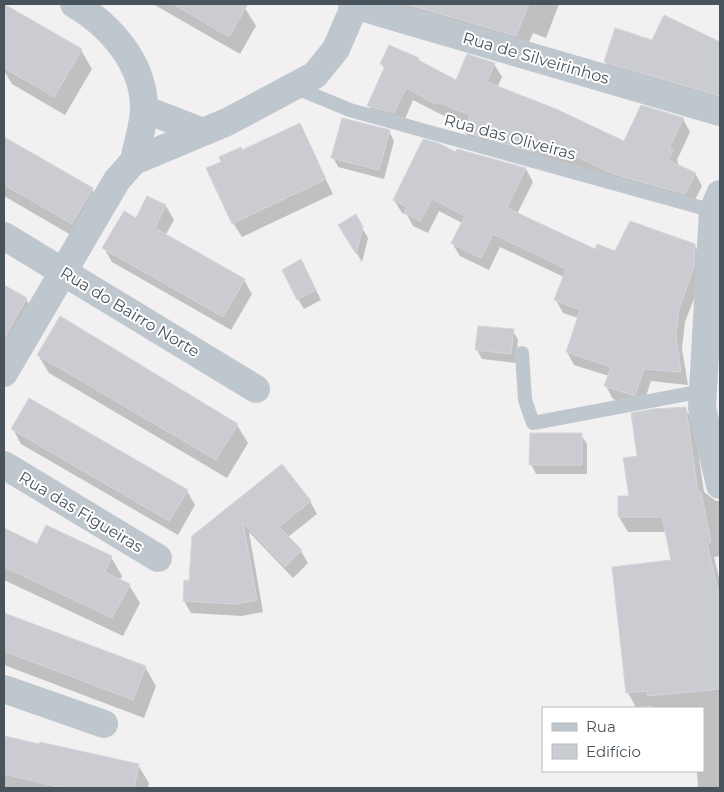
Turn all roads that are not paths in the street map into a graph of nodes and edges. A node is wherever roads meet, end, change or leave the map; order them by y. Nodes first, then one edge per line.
1 (74, 4) edge
2 (353, 4) edge
3 (294, 86) junction
4 (144, 109) junction
5 (720, 112) edge
6 (203, 132) junction
7 (134, 161) junction
8 (718, 206) edge
9 (4, 236) edge
10 (62, 270) junction
11 (522, 353) dead end
12 (4, 373) edge
13 (256, 389) dead end
14 (711, 392) edge
15 (4, 466) edge
16 (720, 485) edge
17 (158, 558) dead end
18 (4, 689) edge
19 (104, 724) dead end

1 - 4 street
2 - 3 street
2 - 5 street, Rua de Silveirinhos
3 - 6 street
3 - 8 lane, Rua das Oliveiras
4 - 6 street
4 - 7 street
6 - 7 street
7 - 10 street
8 - 14 street
9 - 10 street, Rua do Bairro Norte
10 - 12 street
10 - 13 street, Rua do Bairro Norte
11 - 14 lane
14 - 16 street
15 - 17 street, Rua das Figueiras
18 - 19 street

